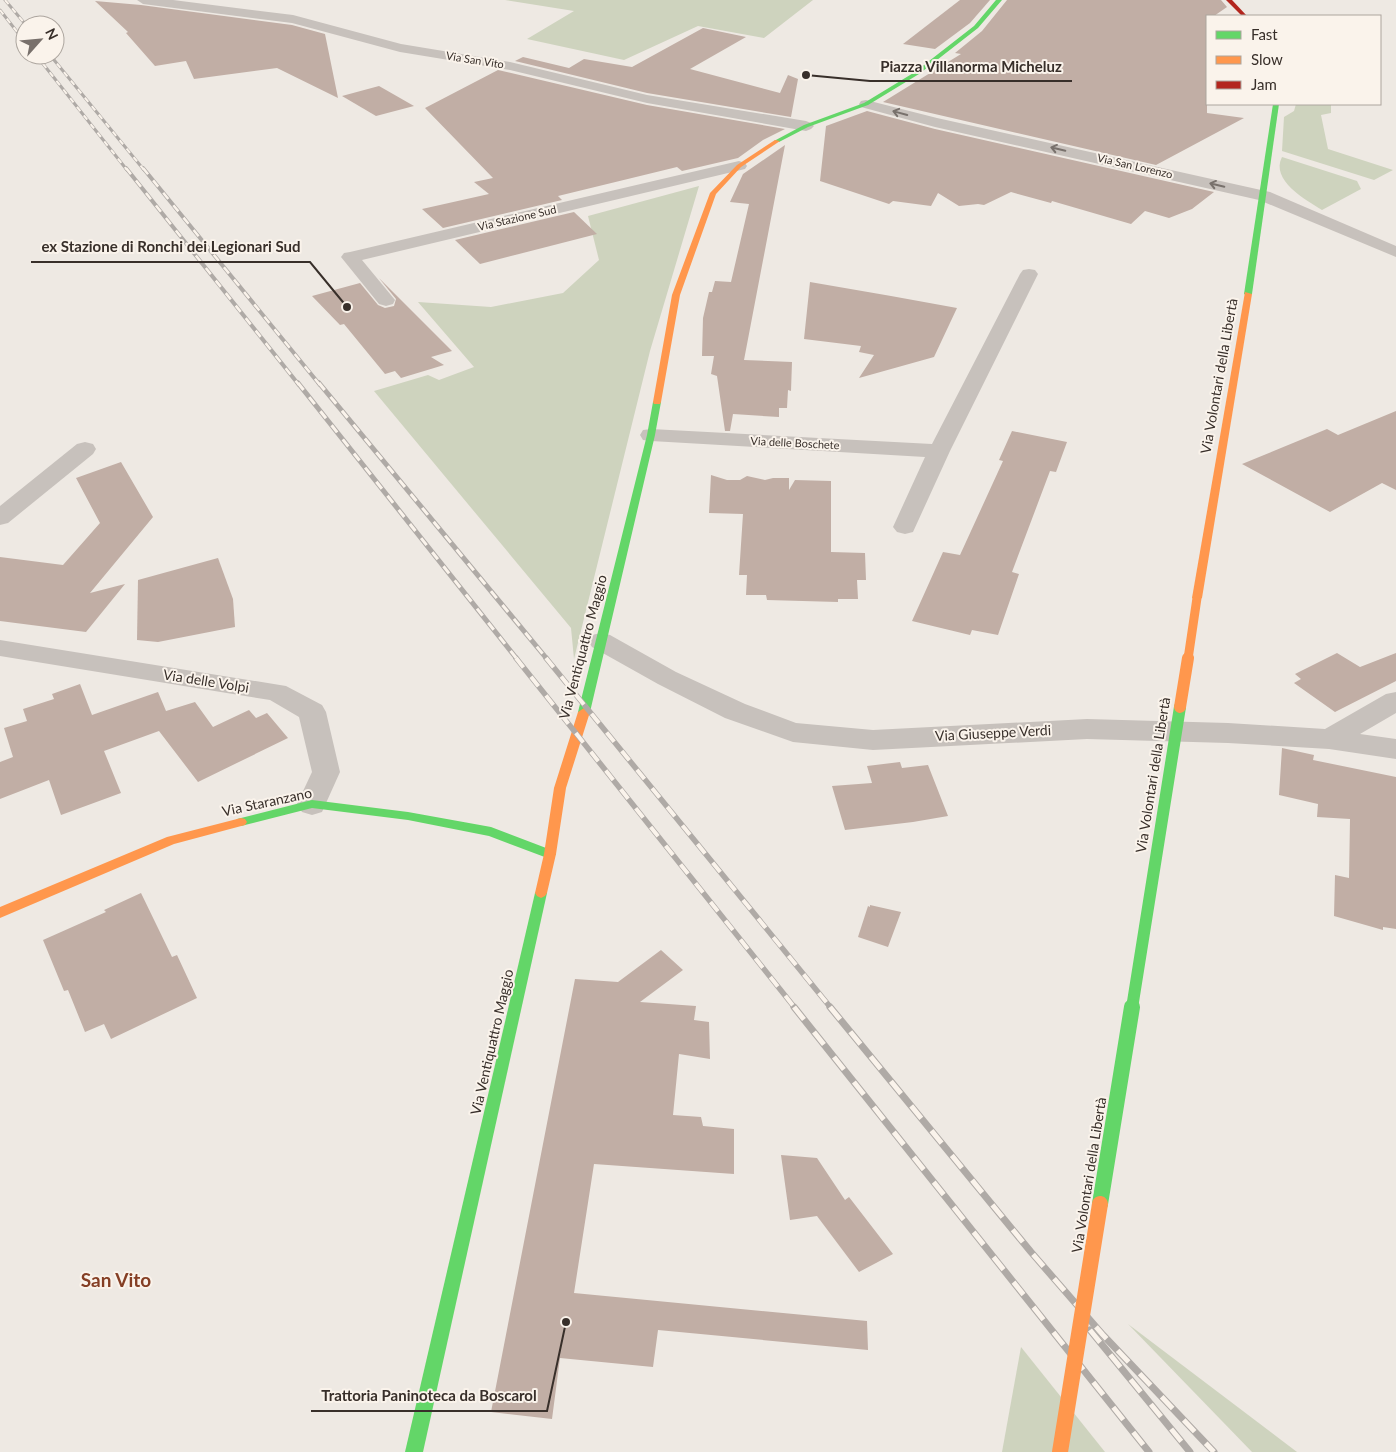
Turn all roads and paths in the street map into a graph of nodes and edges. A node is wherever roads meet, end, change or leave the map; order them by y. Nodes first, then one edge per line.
1 (143, 0) edge
2 (999, 0) edge
3 (866, 104) junction
4 (1276, 105) edge
5 (806, 126) junction
6 (738, 166) junction
7 (1264, 196) junction
8 (1396, 252) edge
9 (1029, 274) dead end
10 (386, 300) dead end
11 (651, 435) junction
12 (85, 450) dead end
13 (939, 451) junction
14 (0, 518) edge
15 (905, 527) dead end
16 (601, 641) junction
17 (0, 648) edge
18 (1396, 701) edge
19 (1328, 739) junction
20 (1396, 749) edge
21 (312, 804) junction
22 (550, 854) junction
23 (0, 913) edge
24 (414, 1452) edge
25 (1060, 1452) edge

1 - 5 street, Via San Vito
2 - 3 street, Via Ventiquattro Maggio
3 - 5 street, Via Ventiquattro Maggio
7 -> 3 street, Via San Lorenzo
4 - 7 street, Via Volontari della Libertà
5 - 6 street, Via Ventiquattro Maggio
6 - 10 street, Via Stazione Sud
6 - 11 street, Via Ventiquattro Maggio
7 - 8 street, Via San Lorenzo
7 - 25 street, Via Volontari della Libertà, bridge
9 - 13 street
11 - 13 street, Via delle Boschete
11 - 16 street, Via Ventiquattro Maggio
12 - 14 street
13 - 15 street
16 - 19 street, Via Giuseppe Verdi
16 - 22 street, Via Ventiquattro Maggio
17 - 21 street, Via delle Volpi
18 - 19 street
19 - 20 street, Via Giuseppe Verdi
21 - 22 street, Via Staranzano
21 - 23 street, Via Staranzano
22 - 24 street, Via Ventiquattro Maggio

